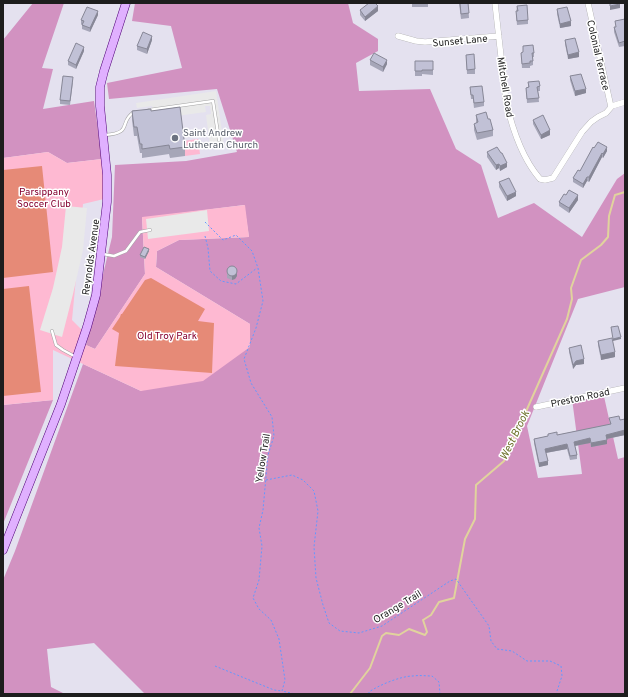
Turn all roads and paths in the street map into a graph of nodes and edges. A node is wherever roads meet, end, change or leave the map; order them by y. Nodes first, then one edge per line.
1 (126, 3) edge
2 (496, 3) edge
3 (588, 3) edge
4 (398, 36) dead end
5 (499, 36) junction
6 (625, 102) edge
7 (611, 107) junction
8 (146, 110) edge
9 (138, 111) edge
10 (102, 135) junction
11 (219, 140) dead end
12 (205, 222) dead end
13 (150, 230) dead end
14 (205, 236) dead end
15 (102, 253) junction
16 (258, 268) junction
17 (52, 331) dead end
18 (77, 358) junction
19 (625, 388) edge
20 (536, 406) dead end
21 (265, 481) junction
22 (3, 550) edge
23 (215, 666) dead end
24 (274, 690) junction
25 (282, 691) junction
26 (274, 694) edge
27 (295, 694) edge
28 (368, 694) edge
29 (440, 694) edge
30 (556, 694) edge

1 - 10 street, Reynolds Avenue
2 - 5 street, Mitchell Road
3 - 7 street, Colonial Terrace
4 - 5 street, Sunset Lane
5 - 7 street, Mitchell Road
6 - 7 street
8 - 11 lane
9 - 10 lane
10 - 15 street, Reynolds Avenue
12 - 16 path, Yellow Trail
13 - 15 lane
14 - 16 path
15 - 18 street, Reynolds Avenue
16 - 21 path, Yellow Trail
17 - 18 lane
18 - 22 street, Reynolds Avenue
19 - 20 street, Preston Road
21 - 25 path, Yellow Trail
21 - 30 path, Orange Trail
23 - 24 path
24 - 25 path
24 - 26 path
25 - 27 path
28 - 29 path

